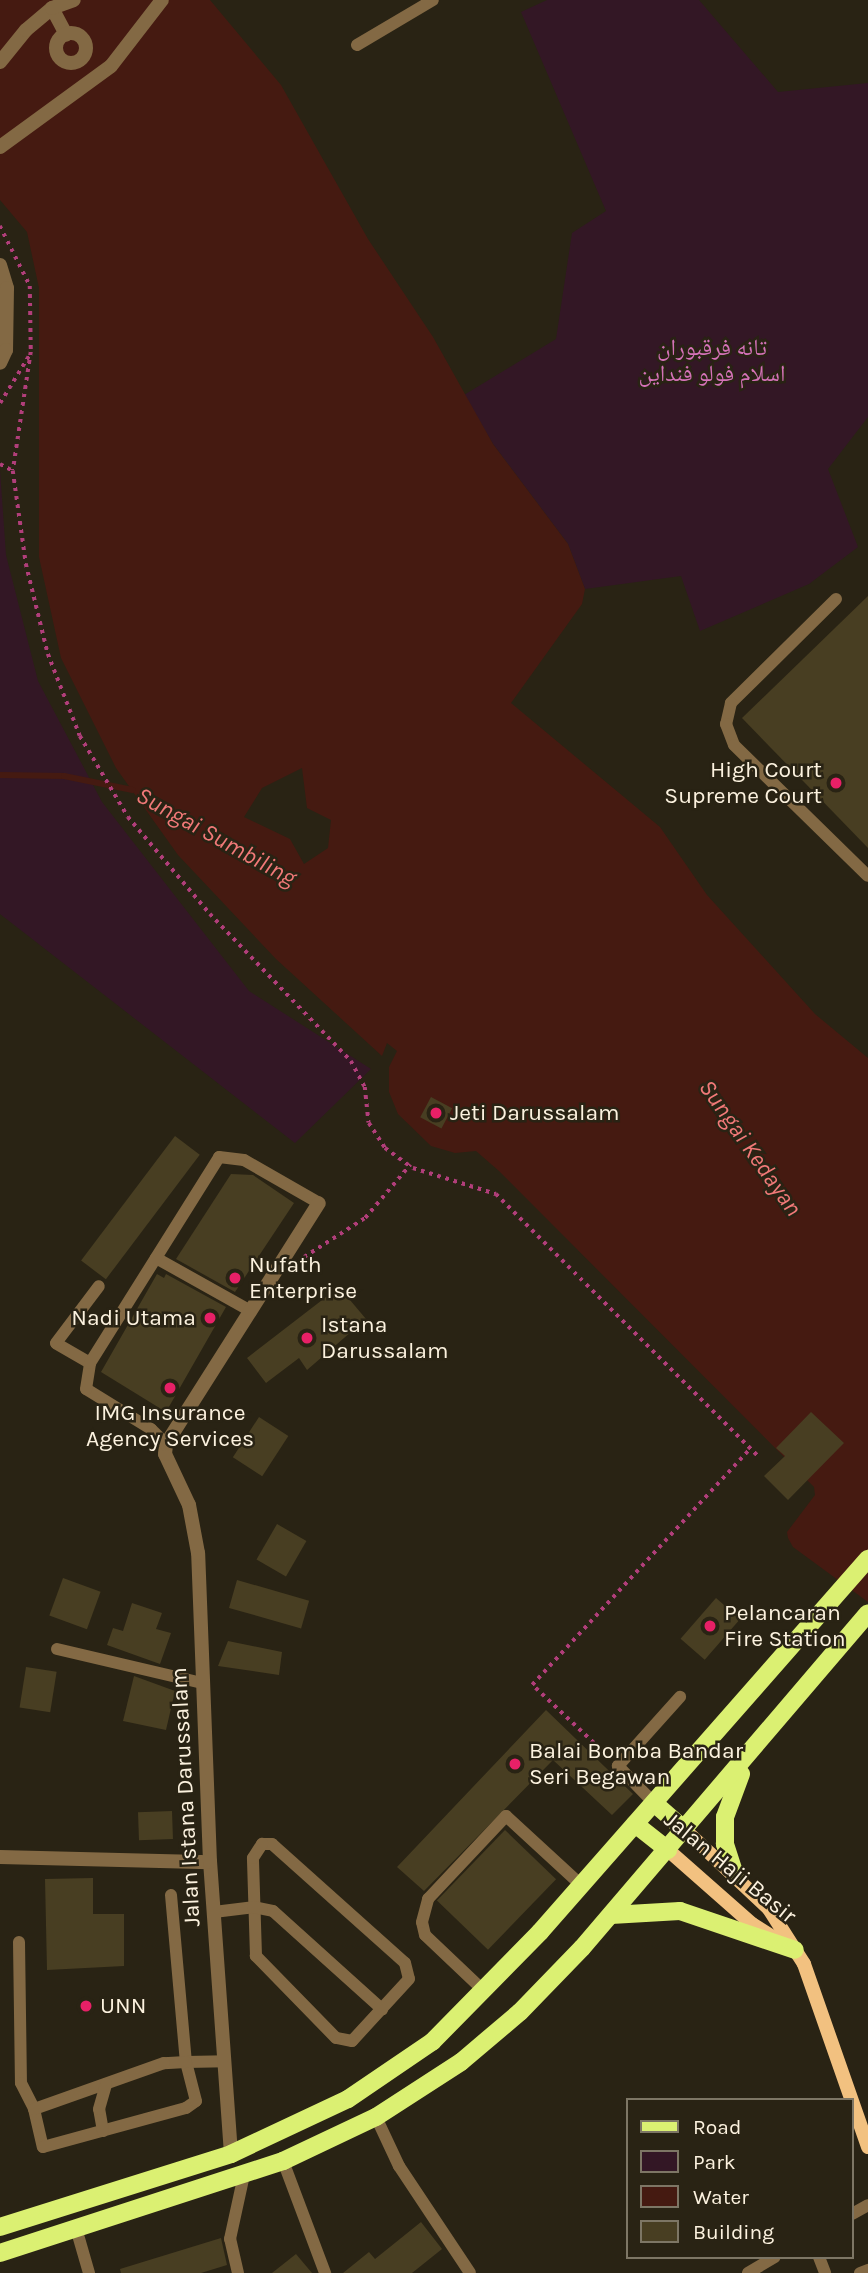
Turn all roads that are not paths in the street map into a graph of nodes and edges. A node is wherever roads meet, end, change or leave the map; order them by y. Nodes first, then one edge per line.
1 (74, 0) edge
2 (162, 0) edge
3 (433, 0) edge
4 (52, 8) junction
5 (66, 34) junction
6 (357, 45) dead end
7 (0, 62) edge
8 (77, 62) junction
9 (85, 86) junction
10 (0, 147) edge
11 (0, 265) edge
12 (0, 363) edge
13 (836, 599) dead end
14 (868, 876) edge
15 (319, 1203) joint
16 (156, 1258) junction
17 (99, 1286) dead end
18 (251, 1311) junction
19 (90, 1363) junction
20 (166, 1444) junction
21 (868, 1559) edge
22 (868, 1613) edge
23 (57, 1649) dead end
24 (202, 1684) junction
25 (680, 1697) dead end
26 (749, 1754) junction
27 (654, 1803) junction
28 (635, 1824) junction
29 (685, 1830) junction
30 (668, 1850) junction
31 (0, 1857) edge
32 (210, 1862) junction
33 (735, 1875) junction
34 (581, 1885) junction
35 (171, 1895) dead end
36 (253, 1907) junction
37 (214, 1912) junction
38 (611, 1915) junction
39 (19, 1941) dead end
40 (795, 1950) junction
41 (484, 1991) junction
42 (382, 2009) junction
43 (225, 2061) junction
44 (186, 2062) junction
45 (106, 2084) junction
46 (852, 2098) edge
47 (854, 2104) edge
48 (34, 2109) junction
49 (376, 2117) junction
50 (103, 2131) junction
51 (868, 2147) edge
52 (231, 2154) junction
53 (283, 2161) junction
54 (244, 2175) junction
55 (0, 2227) edge
56 (76, 2228) junction
57 (0, 2253) edge
58 (772, 2259) edge
59 (868, 2270) edge
60 (89, 2273) edge
61 (238, 2273) edge
62 (325, 2273) edge
63 (470, 2273) edge
64 (748, 2273) edge
65 (860, 2273) edge

1 - 4 street
2 - 9 street
3 - 6 lane
4 - 5 street
4 - 7 street
5 - 8 street
5 - 8 street
8 - 9 street
9 - 10 street
11 - 12 street
13 - 14 lane
15 - 16 lane
15 - 18 street
16 - 18 lane
16 - 19 lane
17 - 19 lane
18 - 20 street
19 - 20 lane
20 - 24 street, Jalan Istana Darussalam
21 - 27 main road
22 - 26 main road
23 - 24 lane
24 - 32 street, Jalan Istana Darussalam
25 - 27 lane
26 - 29 main road
26 - 33 main road
27 - 28 main road
27 - 29 main road, Jalan Haji Basir
28 - 30 main road, Jalan Haji Basir
28 - 34 main road
29 - 30 main road
29 - 33 main road, Jalan Haji Basir
30 - 38 main road
30 - 40 main road, Jalan Haji Basir
31 - 32 street
32 - 37 street, Jalan Istana Darussalam
33 - 40 main road, Jalan Haji Basir
34 - 41 main road
34 - 41 lane
35 - 44 lane
36 - 37 lane
36 - 42 lane
36 - 42 lane
36 - 42 lane
37 - 43 street, Jalan Istana Darussalam
38 - 40 main road
38 - 49 main road
39 - 48 lane
40 - 46 main road, Jalan Haji Basir
41 - 52 main road
43 - 44 lane
43 - 52 street, Jalan Istana Darussalam
44 - 45 lane
44 - 50 lane
45 - 48 lane
45 - 50 lane
47 - 51 main road, Jalan Haji Basir
48 - 50 lane
49 - 53 main road
49 - 63 lane
52 - 55 main road
53 - 54 main road
53 - 62 lane
54 - 56 main road
54 - 61 lane
56 - 57 main road
56 - 60 lane
58 - 64 lane
59 - 65 lane

